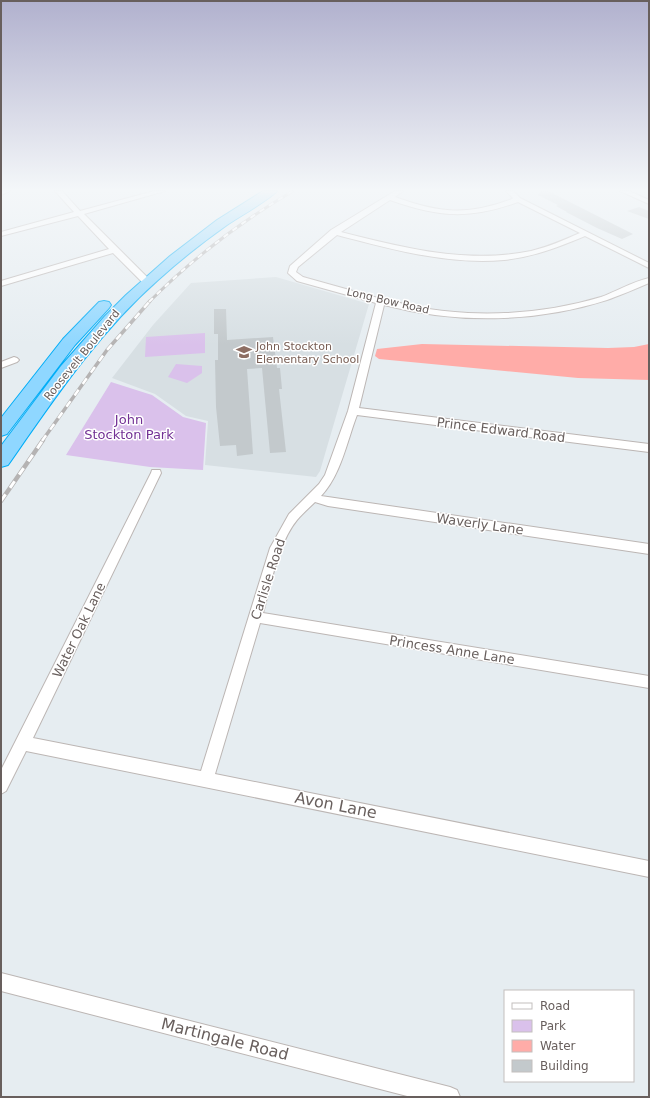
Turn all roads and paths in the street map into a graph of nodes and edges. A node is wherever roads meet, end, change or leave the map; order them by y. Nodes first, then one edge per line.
1 (107, 242) edge
2 (181, 242) edge
3 (194, 242) edge
4 (322, 242) edge
5 (376, 242) edge
6 (561, 242) edge
7 (601, 242) edge
8 (114, 250) junction
9 (649, 266) edge
10 (142, 278) junction
11 (649, 280) edge
12 (1, 284) edge
13 (381, 300) junction
14 (14, 360) dead end
15 (1, 365) edge
16 (352, 411) junction
17 (1, 430) edge
18 (649, 448) edge
19 (1, 460) edge
20 (156, 473) dead end
21 (312, 497) junction
22 (649, 549) edge
23 (256, 618) junction
24 (649, 682) edge
25 (23, 743) junction
26 (206, 779) junction
27 (1, 786) edge
28 (649, 869) edge
29 (1, 982) edge
30 (450, 1097) edge

1 - 8 street
2 - 10 highway, Roosevelt Boulevard
3 - 10 highway, Roosevelt Boulevard
4 - 13 street, Long Bow Road
5 - 6 street
7 - 9 street
8 - 10 street
8 - 12 street
10 - 17 highway, Roosevelt Boulevard
10 - 19 highway, Roosevelt Boulevard
11 - 13 street, Long Bow Road
13 - 16 street, Carlisle Road
14 - 15 street
16 - 18 street, Prince Edward Road
16 - 21 street, Carlisle Road
20 - 25 street, Water Oak Lane
21 - 22 street, Waverly Lane
21 - 23 street, Carlisle Road
23 - 24 street, Princess Anne Lane
23 - 26 street, Carlisle Road
25 - 26 street, Avon Lane
25 - 27 street, Water Oak Lane
26 - 28 street, Avon Lane
29 - 30 street, Martingale Road

